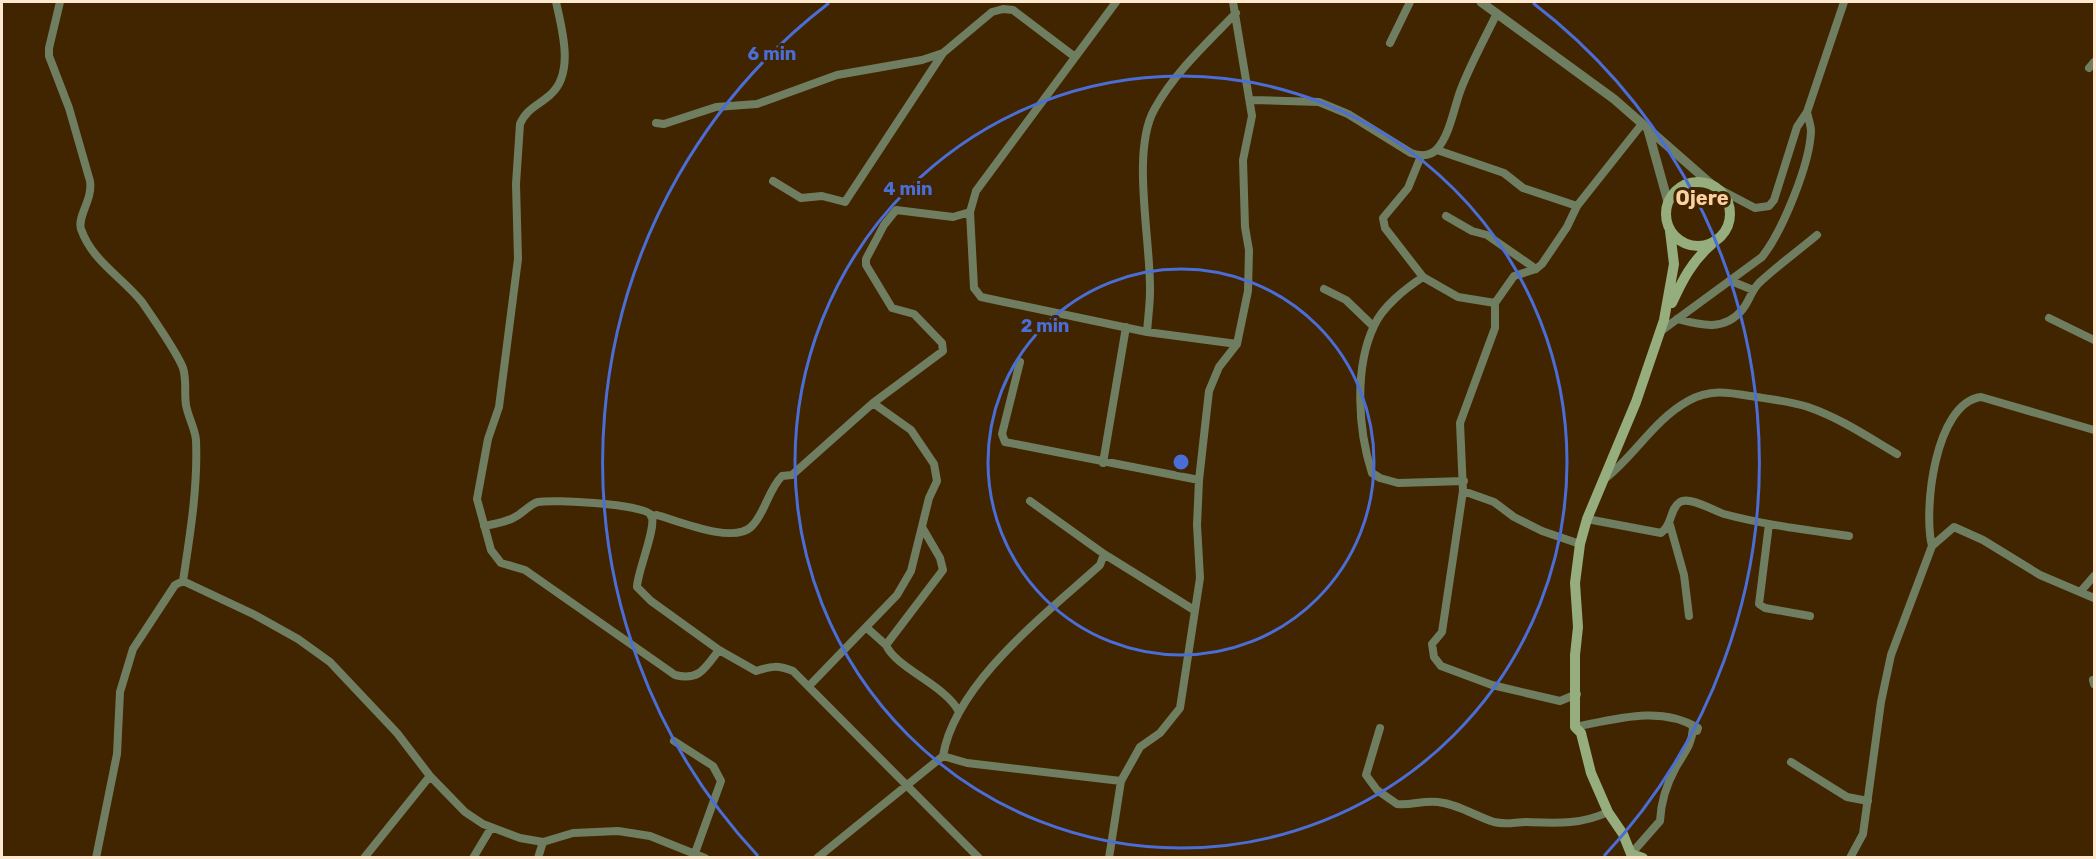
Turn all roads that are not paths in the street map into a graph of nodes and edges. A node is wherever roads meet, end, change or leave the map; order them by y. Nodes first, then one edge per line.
1 (60, 2) edge
2 (556, 2) edge
3 (1116, 2) edge
4 (1410, 2) edge
5 (1481, 2) edge
6 (1844, 2) edge
7 (1235, 5) edge
8 (1497, 14) junction
9 (1390, 43) dead end
10 (943, 53) junction
11 (1075, 57) junction
12 (1251, 100) junction
13 (1808, 112) junction
14 (656, 123) dead end
15 (1645, 127) junction
16 (1437, 150) junction
17 (1421, 156) junction
18 (773, 181) dead end
19 (1715, 187) junction
20 (1668, 202) junction
21 (1577, 206) junction
22 (970, 213) junction
23 (1446, 216) dead end
24 (1670, 231) junction
25 (1816, 235) dead end
26 (1715, 242) junction
27 (1536, 269) junction
28 (1423, 277) junction
29 (1731, 280) junction
30 (1324, 289) dead end
31 (1753, 290) junction
32 (1495, 303) junction
33 (2049, 318) dead end
34 (1677, 319) junction
35 (1664, 320) junction
36 (1373, 326) junction
37 (1126, 327) junction
38 (1147, 332) junction
39 (1659, 333) junction
40 (2094, 340) edge
41 (1237, 344) junction
42 (1020, 362) dead end
43 (873, 403) junction
44 (2094, 430) edge
45 (1897, 454) dead end
46 (1103, 463) junction
47 (1199, 480) junction
48 (1603, 480) junction
49 (1464, 481) junction
50 (1463, 491) junction
51 (1030, 501) dead end
52 (651, 516) junction
53 (1587, 519) junction
54 (1768, 524) junction
55 (1670, 525) junction
56 (484, 526) junction
57 (922, 527) junction
58 (1849, 536) dead end
59 (1580, 544) junction
60 (1932, 546) junction
61 (1104, 554) junction
62 (2094, 576) edge
63 (183, 581) junction
64 (2081, 591) junction
65 (2094, 598) edge
66 (1194, 610) junction
67 (1689, 616) dead end
68 (1810, 616) dead end
69 (867, 628) junction
70 (886, 645) junction
71 (719, 650) junction
72 (809, 686) junction
73 (1577, 694) junction
74 (958, 710) junction
75 (1575, 727) junction
76 (1380, 728) dead end
77 (674, 741) dead end
78 (944, 756) junction
79 (1791, 762) dead end
80 (430, 776) junction
81 (1121, 781) junction
82 (907, 787) junction
83 (1868, 801) junction
84 (1608, 812) junction
85 (491, 828) junction
86 (543, 842) junction
87 (695, 853) junction
88 (1631, 854) junction
89 (96, 858) edge
90 (364, 858) edge
91 (473, 858) edge
92 (538, 858) edge
93 (705, 858) edge
94 (817, 858) edge
95 (979, 858) edge
96 (1109, 858) edge
97 (1643, 858) edge
98 (1850, 858) edge

1 - 63 street
2 - 56 street
3 - 11 street
4 - 9 street
5 - 8 street
6 - 13 street
7 - 12 street
7 - 38 street
8 - 15 street
8 - 16 street
10 - 11 street
10 - 14 street
10 - 18 street
11 - 22 street
12 - 17 street
12 - 41 street
13 - 19 street
13 - 29 street
15 - 19 street
15 - 20 street
15 - 21 street
16 - 17 street
16 - 21 street
17 - 28 street
19 - 20 main road
19 - 26 main road
20 - 24 main road
21 - 27 street
22 - 37 street
22 - 43 street
23 - 27 street
24 - 26 main road
24 - 35 main road
25 - 31 street
26 - 35 main road
27 - 32 street
28 - 32 street
28 - 36 street
29 - 31 street
29 - 34 street
30 - 36 street
31 - 34 street
32 - 49 street
33 - 40 street
34 - 39 street
35 - 39 main road
36 - 49 street
37 - 38 street
37 - 46 street
38 - 41 street
39 - 48 main road
41 - 47 street
42 - 46 street
43 - 52 street
43 - 57 street
44 - 60 street
45 - 48 street
46 - 47 street
47 - 66 street
48 - 53 main road
49 - 50 street
50 - 59 street
50 - 73 street
51 - 61 street
52 - 56 street
52 - 71 street
53 - 55 street
53 - 59 main road
54 - 55 street
54 - 58 street
54 - 68 street
55 - 67 street
56 - 71 street
57 - 69 street
57 - 70 street
59 - 73 main road
60 - 64 street
60 - 83 street
61 - 66 street
61 - 74 street
62 - 64 street
63 - 80 street
63 - 89 street
64 - 65 street
66 - 81 street
69 - 70 street
69 - 72 street
70 - 74 street
71 - 72 street
72 - 82 street
73 - 75 main road
74 - 78 street
75 - 84 main road
75 - 88 street
76 - 84 street
77 - 87 street
78 - 81 street
78 - 82 street
79 - 83 street
80 - 85 street
80 - 90 street
81 - 96 street
82 - 94 street
82 - 95 street
83 - 98 street
84 - 88 main road
85 - 86 street
85 - 91 street
86 - 87 street
86 - 92 street
87 - 93 street
88 - 97 main road

